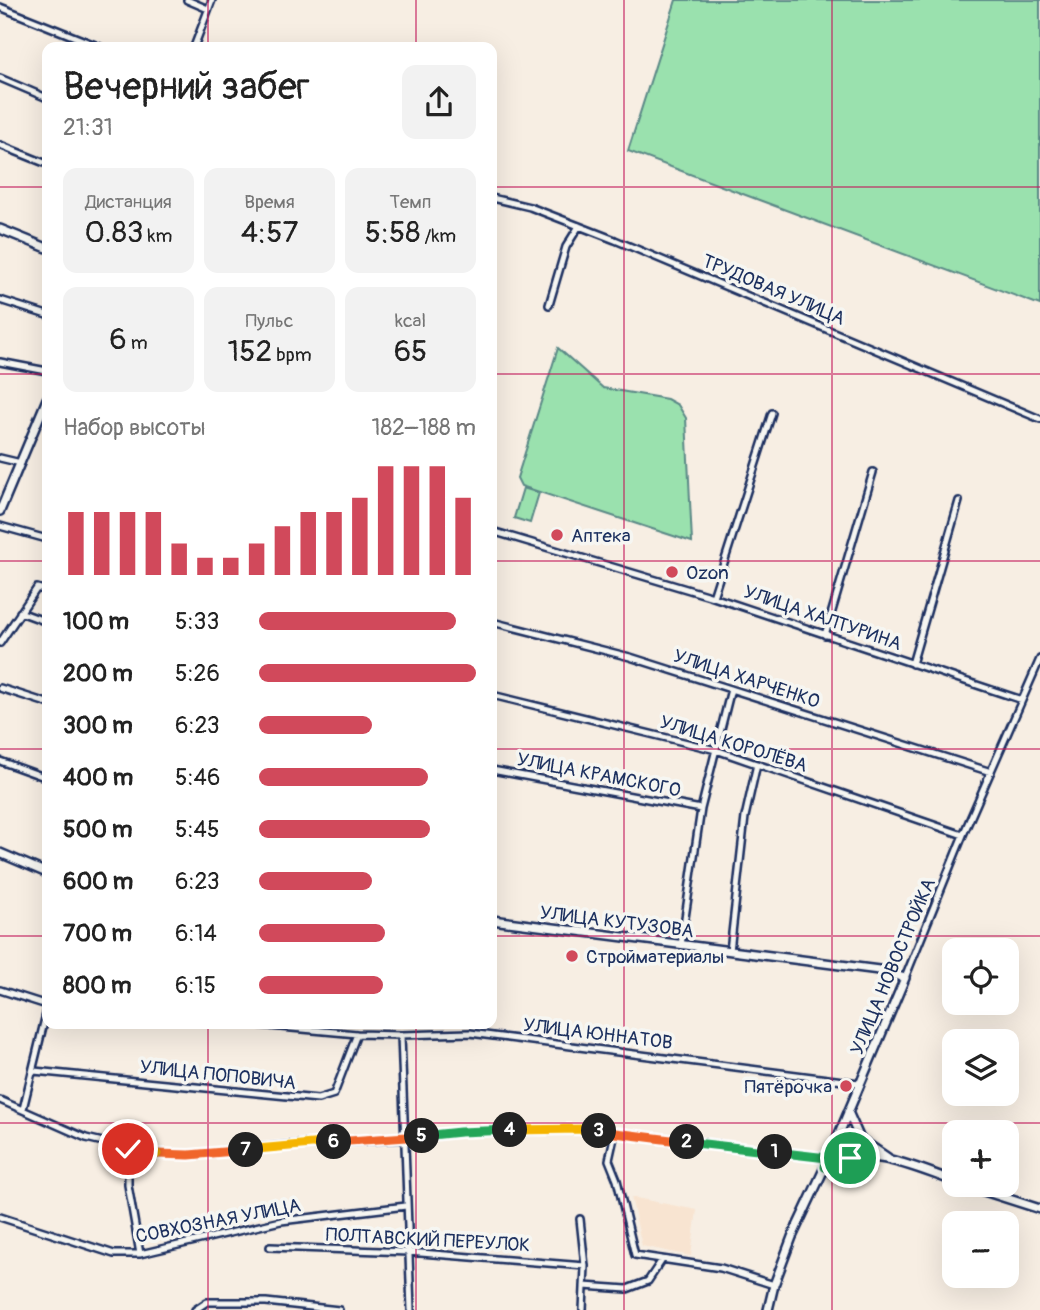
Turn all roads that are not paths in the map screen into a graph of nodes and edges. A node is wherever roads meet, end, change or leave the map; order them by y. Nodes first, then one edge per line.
1 (187, 0) edge
2 (212, 0) edge
3 (0, 7) edge
4 (208, 9) junction
5 (88, 42) edge
6 (196, 42) edge
7 (0, 78) edge
8 (42, 95) edge
9 (0, 145) edge
10 (42, 162) edge
11 (497, 199) edge
12 (579, 226) junction
13 (0, 229) edge
14 (42, 246) edge
15 (0, 300) edge
16 (549, 305) dead end
17 (42, 313) edge
18 (0, 362) edge
19 (42, 370) edge
20 (42, 412) edge
21 (772, 413) dead end
22 (1040, 419) edge
23 (0, 458) edge
24 (21, 463) junction
25 (873, 472) dead end
26 (959, 501) dead end
27 (0, 511) edge
28 (0, 526) edge
29 (497, 532) edge
30 (42, 538) edge
31 (42, 590) edge
32 (713, 597) junction
33 (20, 612) junction
34 (42, 620) edge
35 (497, 623) edge
36 (825, 635) junction
37 (0, 643) edge
38 (1040, 659) edge
39 (912, 664) junction
40 (0, 688) edge
41 (731, 689) junction
42 (497, 696) edge
43 (1022, 700) junction
44 (42, 702) edge
45 (716, 750) junction
46 (0, 761) edge
47 (757, 764) junction
48 (497, 771) edge
49 (991, 772) junction
50 (42, 776) edge
51 (701, 809) junction
52 (963, 835) junction
53 (0, 853) edge
54 (42, 871) edge
55 (497, 921) edge
56 (681, 945) junction
57 (730, 951) junction
58 (905, 978) junction
59 (0, 990) edge
60 (42, 1005) edge
61 (43, 1029) edge
62 (302, 1029) edge
63 (357, 1034) junction
64 (401, 1035) junction
65 (34, 1071) junction
66 (859, 1083) junction
67 (0, 1100) edge
68 (23, 1109) junction
69 (848, 1112) junction
70 (615, 1133) junction
71 (403, 1139) junction
72 (128, 1149) junction
73 (892, 1160) junction
74 (826, 1163) junction
75 (942, 1177) edge
76 (1002, 1197) edge
77 (406, 1206) junction
78 (1040, 1209) edge
79 (0, 1217) edge
80 (580, 1219) dead end
81 (270, 1247) dead end
82 (408, 1252) junction
83 (139, 1254) junction
84 (662, 1260) junction
85 (585, 1266) junction
86 (774, 1284) junction
87 (584, 1286) junction
88 (195, 1310) edge
89 (339, 1310) edge
90 (411, 1310) edge
91 (583, 1310) edge
92 (768, 1310) edge

1 - 4 street
2 - 4 street
3 - 5 street
4 - 6 street
7 - 8 street
9 - 10 street
11 - 12 street, ТРУДОВАЯ УЛИЦА
12 - 16 street
12 - 22 street, ТРУДОВАЯ УЛИЦА
13 - 14 main road
15 - 17 street
18 - 19 street
20 - 24 main road
21 - 32 street
23 - 24 street
24 - 27 main road
25 - 36 street
26 - 39 street
28 - 30 street
29 - 32 street, УЛИЦА ХАЛТУРИНА
31 - 33 street
32 - 36 street, УЛИЦА ХАЛТУРИНА
33 - 34 street
33 - 37 street
35 - 41 street, УЛИЦА ХАРЧЕНКО
36 - 39 street, УЛИЦА ХАЛТУРИНА
38 - 43 street, УЛИЦА НОВОСТРОЙКА
39 - 43 street, УЛИЦА ХАЛТУРИНА
40 - 44 street
41 - 45 street
41 - 49 street, УЛИЦА ХАРЧЕНКО
42 - 45 street, УЛИЦА КОРОЛЁВА
43 - 49 street, УЛИЦА НОВОСТРОЙКА
45 - 47 street, УЛИЦА КОРОЛЁВА
45 - 51 street
46 - 50 street
47 - 52 street, УЛИЦА КОРОЛЁВА
47 - 57 street
48 - 51 street, УЛИЦА КРАМСКОГО
49 - 52 street, УЛИЦА НОВОСТРОЙКА
51 - 56 street
52 - 58 street, УЛИЦА НОВОСТРОЙКА
53 - 54 main road
55 - 56 main road, УЛИЦА КУТУЗОВА
56 - 57 main road, УЛИЦА КУТУЗОВА
57 - 58 main road, УЛИЦА КУТУЗОВА
58 - 66 main road, УЛИЦА НОВОСТРОЙКА
59 - 60 street
61 - 65 street
62 - 63 street, УЛИЦА ЮННАТОВ
63 - 64 street, УЛИЦА ЮННАТОВ
63 - 65 street, УЛИЦА ПОПОВИЧА
64 - 66 street, УЛИЦА ЮННАТОВ
64 - 71 street
65 - 68 street
66 - 69 main road, УЛИЦА НОВОСТРОЙКА
67 - 68 street
68 - 72 street
69 - 73 main road
69 - 74 main road, УЛИЦА НОВОСТРОЙКА
70 - 71 street
70 - 74 street
70 - 84 street
71 - 72 street
71 - 77 street
72 - 83 street
73 - 74 main road
73 - 75 main road
74 - 86 main road, УЛИЦА НОВОСТРОЙКА
76 - 78 main road
77 - 82 street
77 - 83 street, СОВХОЗНАЯ УЛИЦА
79 - 83 street, СОВХОЗНАЯ УЛИЦА
80 - 85 street
81 - 82 street, ПОЛТАВСКИЙ ПЕРЕУЛОК
82 - 85 street, ПОЛТАВСКИЙ ПЕРЕУЛОК
82 - 90 street
84 - 86 street
84 - 87 street
85 - 87 street
86 - 92 main road, УЛИЦА НОВОСТРОЙКА
87 - 91 street
88 - 89 street

